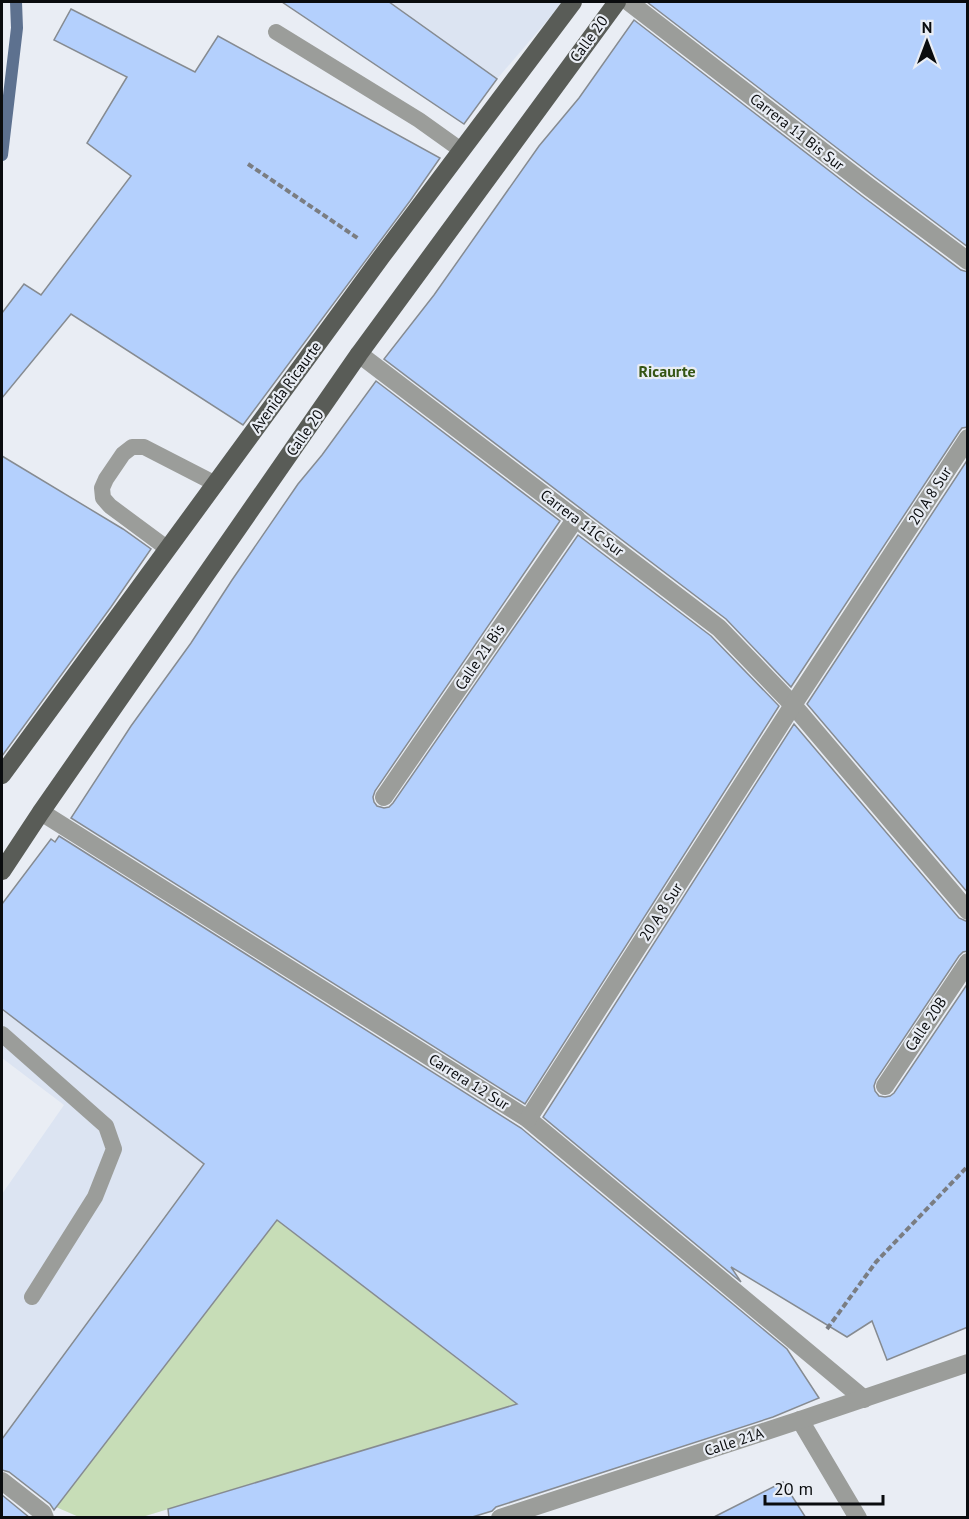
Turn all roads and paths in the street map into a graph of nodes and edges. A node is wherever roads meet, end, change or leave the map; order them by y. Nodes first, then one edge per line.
1 (573, 2) edge
2 (617, 2) edge
3 (629, 2) edge
4 (276, 32) dead end
5 (462, 150) junction
6 (248, 164) dead end
7 (382, 256) junction
8 (968, 261) edge
9 (359, 354) junction
10 (968, 438) edge
11 (216, 484) junction
12 (576, 518) junction
13 (168, 549) junction
14 (793, 705) junction
15 (2, 775) edge
16 (384, 797) dead end
17 (41, 812) junction
18 (2, 871) edge
19 (968, 911) edge
20 (968, 962) edge
21 (2, 1034) edge
22 (885, 1086) dead end
23 (528, 1119) junction
24 (968, 1166) edge
25 (32, 1297) dead end
26 (809, 1354) junction
27 (968, 1363) edge
28 (864, 1398) junction
29 (800, 1420) junction
30 (2, 1481) edge
31 (45, 1518) edge
32 (500, 1518) edge
33 (858, 1518) edge

1 - 5 main road, Avenida Ricaurte
2 - 9 main road, Calle 20
3 - 8 street, Carrera 11 Bis Sur
4 - 5 lane
5 - 7 main road, Avenida Ricaurte
6 - 7 path
7 - 11 main road, Avenida Ricaurte
9 - 12 street, Carrera 11C Sur
9 - 17 main road, Calle 20
10 - 14 street, 20 A 8 Sur
11 - 13 main road, Avenida Ricaurte
11 - 13 lane
12 - 14 street, Carrera 11C Sur
12 - 16 street, Calle 21 Bis
13 - 15 main road, Avenida Ricaurte
14 - 19 street
14 - 23 street, 20 A 8 Sur
17 - 18 main road, Calle 20
17 - 23 street, Carrera 12 Sur
20 - 22 street, Calle 20B
21 - 25 lane
23 - 26 street, Carrera 12 Sur
24 - 26 path
26 - 28 street, Carrera 12 Sur
27 - 28 street, Calle 21A
28 - 29 street, Calle 21A
29 - 32 street, Calle 21A
29 - 33 street
30 - 31 street

